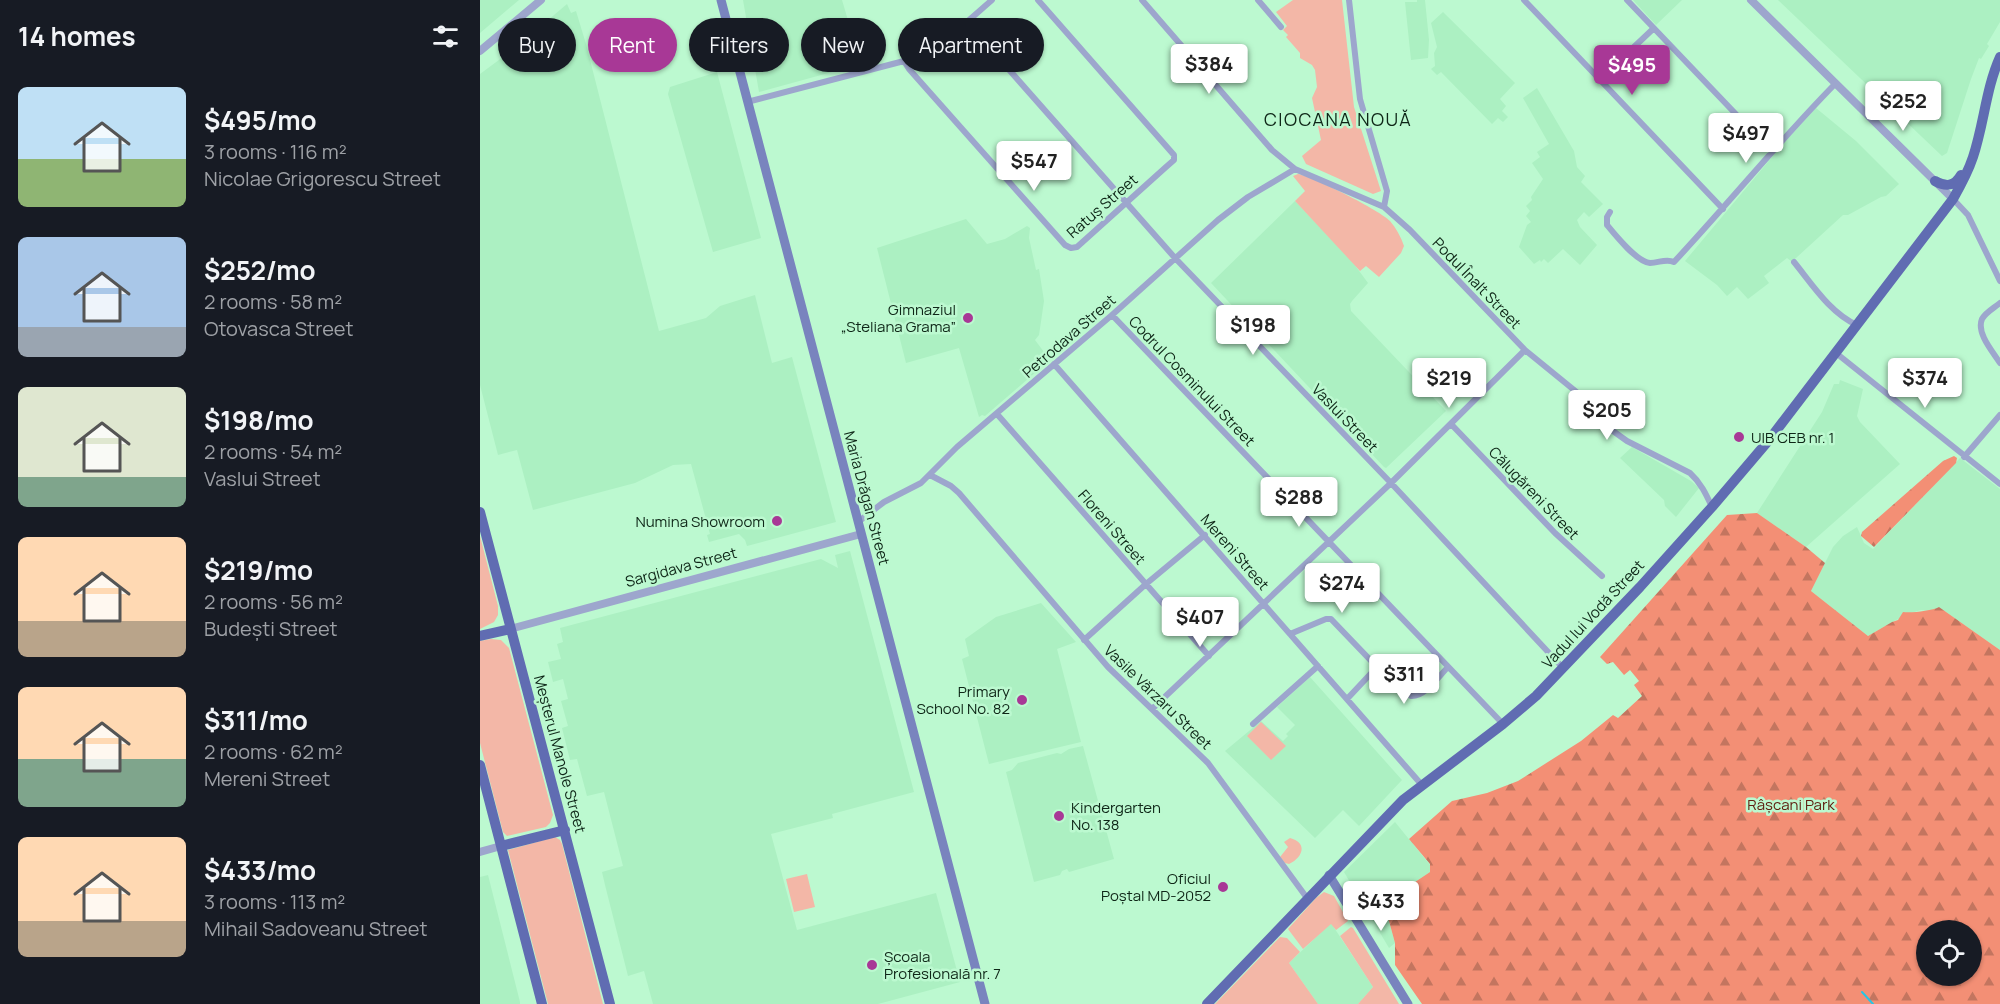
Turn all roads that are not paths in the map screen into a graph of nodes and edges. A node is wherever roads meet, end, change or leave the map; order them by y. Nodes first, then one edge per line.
1 (541, 0) edge
2 (721, 0) edge
3 (992, 0) edge
4 (1038, 0) edge
5 (1142, 0) edge
6 (1258, 0) edge
7 (1349, 0) edge
8 (1524, 0) edge
9 (1627, 0) edge
10 (1751, 0) edge
11 (972, 18) edge
12 (1281, 27) dead end
13 (1653, 29) junction
14 (480, 51) edge
15 (2000, 57) edge
16 (898, 63) edge
17 (912, 72) edge
18 (1012, 72) edge
19 (1600, 79) junction
20 (1835, 84) junction
21 (1987, 101) junction
22 (747, 102) junction
23 (1772, 152) junction
24 (1295, 169) junction
25 (1935, 181) junction
26 (1953, 199) junction
27 (1125, 202) junction
28 (1384, 207) junction
29 (1723, 209) junction
30 (1610, 212) dead end
31 (1175, 258) junction
32 (1794, 262) dead end
33 (2000, 281) edge
34 (2000, 303) edge
35 (1112, 315) junction
36 (1857, 326) junction
37 (1525, 350) junction
38 (1836, 353) junction
39 (2000, 363) edge
40 (1054, 364) junction
41 (997, 414) junction
42 (2000, 416) edge
43 (1451, 424) junction
44 (1964, 457) junction
45 (930, 475) junction
46 (1391, 483) junction
47 (2000, 484) edge
48 (1712, 507) junction
49 (480, 512) edge
50 (858, 522) junction
51 (861, 534) junction
52 (1205, 535) junction
53 (1329, 542) junction
54 (1602, 576) dead end
55 (1146, 584) junction
56 (1264, 604) junction
57 (510, 629) junction
58 (1290, 634) junction
59 (480, 636) edge
60 (1084, 640) junction
61 (1209, 656) junction
62 (1318, 666) junction
63 (1448, 667) junction
64 (1377, 668) junction
65 (1563, 668) junction
66 (1347, 699) junction
67 (1152, 709) junction
68 (1253, 724) dead end
69 (1503, 724) junction
70 (480, 765) edge
71 (1421, 784) junction
72 (565, 830) junction
73 (501, 846) junction
74 (480, 852) edge
75 (1329, 875) junction
76 (1307, 898) junction
77 (542, 1004) edge
78 (610, 1004) edge
79 (985, 1004) edge
80 (1207, 1004) edge
81 (1408, 1004) edge

1 - 14 street
2 - 22 main road, Maria Drăgan Street
3 - 11 street
4 - 27 street, Ratuș Street
5 - 24 street, Podul Înalt Street
6 - 12 street
7 - 28 street
8 - 19 street
9 - 13 street
10 - 20 street
13 - 19 street
13 - 23 street
15 - 21 main road, Vadul lui Vodă Street
16 - 22 street
17 - 27 street, Ratuș Street
18 - 27 street, Vaslui Street
19 - 29 street
20 - 23 street
20 - 25 street
21 - 25 main road
21 - 26 main road, Vadul lui Vodă Street
22 - 50 main road, Maria Drăgan Street
23 - 29 street
24 - 28 street, Podul Înalt Street
24 - 31 street, Petrodava Street
25 - 26 street
26 - 33 street
26 - 36 main road, Vadul lui Vodă Street
27 - 31 street, Vaslui Street
28 - 37 street, Podul Înalt Street
29 - 30 street
31 - 35 street, Petrodava Street
31 - 46 street, Vaslui Street
32 - 36 street
34 - 39 street
35 - 40 street, Petrodava Street
35 - 53 street, Codrul Cosminului Street
36 - 38 main road, Vadul lui Vodă Street
37 - 43 street
37 - 48 street, Podul Înalt Street
38 - 44 street
38 - 48 main road, Vadul lui Vodă Street
40 - 41 street, Petrodava Street
40 - 52 street, Mereni Street
41 - 45 street, Petrodava Street
41 - 55 street, Floreni Street
42 - 44 street
43 - 46 street
43 - 54 street, Călugăreni Street
44 - 47 street
45 - 50 street, Petrodava Street
45 - 60 street, Vasile Vărzaru Street
46 - 53 street
46 - 65 street, Vaslui Street
48 - 65 main road, Vadul lui Vodă Street
49 - 57 main road, Meșterul Manole Street
50 - 51 main road, Maria Drăgan Street
51 - 57 street, Sargidava Street
51 - 79 main road, Maria Drăgan Street
52 - 55 street
52 - 56 street, Mereni Street
53 - 56 street
53 - 63 street, Codrul Cosminului Street
55 - 60 street
55 - 61 street, Floreni Street
56 - 58 street, Mereni Street
56 - 61 street
57 - 59 main road
57 - 72 main road, Meșterul Manole Street
58 - 62 street, Mereni Street
58 - 64 street
60 - 67 street, Vasile Vărzaru Street
61 - 67 street
62 - 66 street, Mereni Street
62 - 68 street
63 - 64 street
63 - 69 street, Codrul Cosminului Street
64 - 66 street
65 - 69 main road, Vadul lui Vodă Street
66 - 71 street, Mereni Street
67 - 76 street, Vasile Vărzaru Street
69 - 71 main road, Vadul lui Vodă Street
70 - 73 main road
71 - 75 main road, Vadul lui Vodă Street
72 - 73 main road
72 - 78 main road, Meșterul Manole Street
73 - 74 street
73 - 77 main road
75 - 76 main road, Vadul lui Vodă Street
75 - 81 main road
76 - 80 main road, Vadul lui Vodă Street

